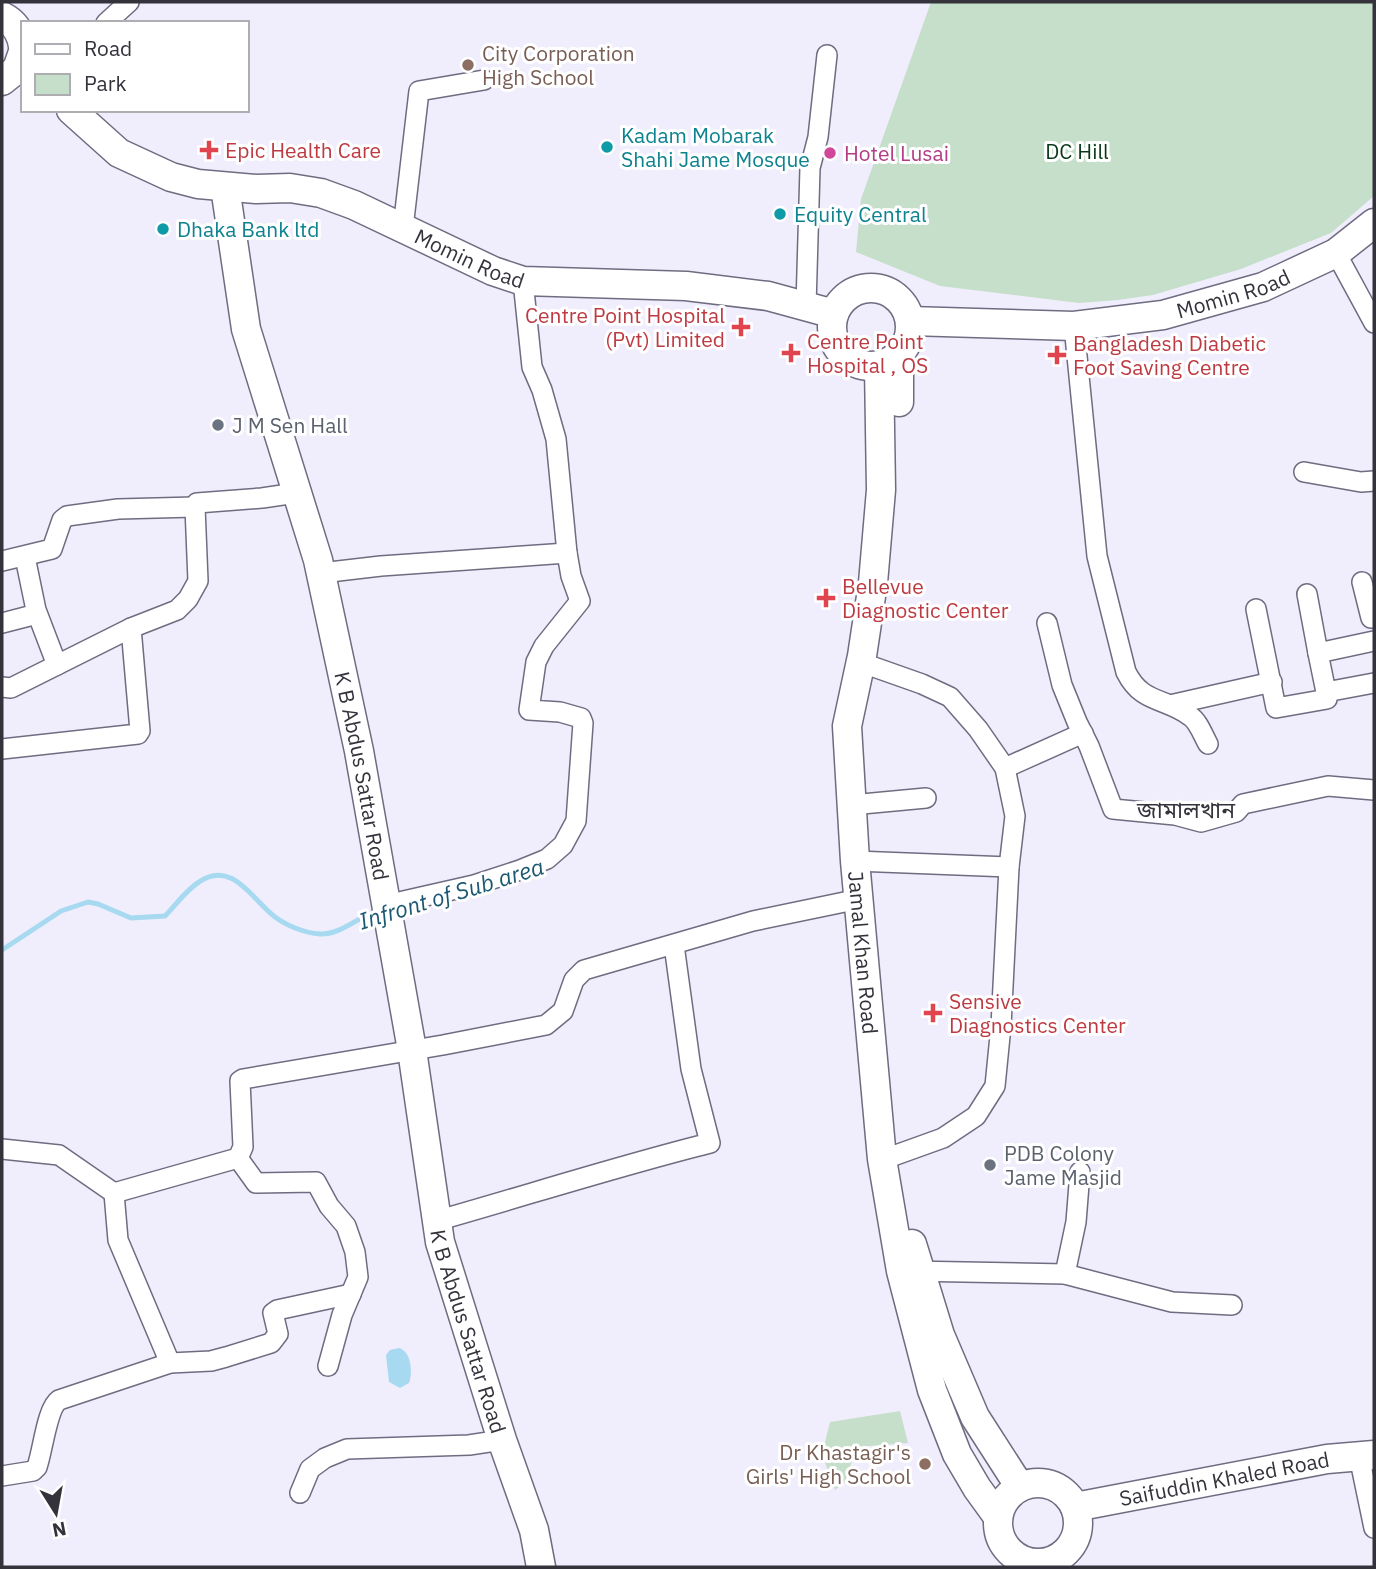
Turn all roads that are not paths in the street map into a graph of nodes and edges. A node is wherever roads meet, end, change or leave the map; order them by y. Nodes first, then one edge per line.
1 (129, 2) edge
2 (2, 16) edge
3 (108, 21) edge
4 (21, 38) edge
5 (21, 45) edge
6 (827, 55) dead end
7 (17, 64) edge
8 (484, 80) dead end
9 (73, 112) edge
10 (100, 112) edge
11 (119, 153) junction
12 (225, 187) junction
13 (1374, 223) edge
14 (403, 228) junction
15 (1336, 253) junction
16 (523, 281) junction
17 (806, 306) junction
18 (834, 314) junction
19 (910, 321) junction
20 (1374, 323) edge
21 (1074, 326) junction
22 (889, 361) junction
23 (1304, 472) dead end
24 (1374, 481) edge
25 (296, 493) junction
26 (195, 507) junction
27 (567, 553) junction
28 (25, 557) junction
29 (2, 561) edge
30 (321, 573) junction
31 (1362, 582) dead end
32 (1307, 594) dead end
33 (1256, 609) dead end
34 (37, 614) junction
35 (1047, 623) dead end
36 (2, 624) edge
37 (131, 628) junction
38 (1373, 629) edge
39 (1318, 653) junction
40 (57, 665) junction
41 (871, 666) junction
42 (1272, 682) junction
43 (1374, 683) edge
44 (2, 687) edge
45 (1326, 692) junction
46 (1170, 705) junction
47 (1083, 733) junction
48 (1208, 744) dead end
49 (2, 749) edge
50 (1005, 768) junction
51 (1374, 790) edge
52 (926, 798) dead end
53 (862, 804) junction
54 (860, 862) junction
55 (1009, 867) junction
56 (859, 900) junction
57 (386, 905) junction
58 (674, 945) junction
59 (412, 1050) junction
60 (2, 1149) edge
61 (893, 1156) junction
62 (238, 1158) junction
63 (1080, 1172) dead end
64 (114, 1193) junction
65 (436, 1221) junction
66 (911, 1271) junction
67 (1065, 1274) junction
68 (351, 1294) junction
69 (1232, 1305) dead end
70 (170, 1363) junction
71 (328, 1366) dead end
72 (502, 1440) junction
73 (1367, 1455) edge
74 (2, 1476) edge
75 (1020, 1487) junction
76 (300, 1493) dead end
77 (1074, 1507) junction
78 (999, 1517) junction
79 (1374, 1528) edge
80 (1013, 1561) edge
81 (1056, 1562) edge
82 (541, 1567) edge

1 - 3 street
2 - 4 main road
5 - 7 main road
6 - 17 street
8 - 14 street
9 - 11 main road, Momin Road
10 - 11 main road
11 - 12 main road, Momin Road
12 - 14 main road, Momin Road
12 - 25 main road, K B Abdus Sattar Road
13 - 15 main road, Momin Road
14 - 16 main road, Momin Road
15 - 20 street
15 - 21 main road, Momin Road
16 - 17 main road, Momin Road
16 - 27 street
17 - 18 main road, Momin Road
18 - 19 main road
18 - 22 main road
19 - 21 main road, Momin Road
19 - 22 main road
21 - 46 street
22 - 41 main road
22 - 54 main road, Jamal Khan Road
23 - 24 street
25 - 26 street
25 - 30 main road, K B Abdus Sattar Road
26 - 28 street
26 - 37 street
27 - 30 street
27 - 57 street
28 - 29 street
28 - 34 street
30 - 57 main road, K B Abdus Sattar Road
31 - 38 street
32 - 39 street
33 - 42 street
34 - 36 street
34 - 40 street
35 - 47 street
37 - 40 street
37 - 49 street
38 - 39 street
39 - 45 street
40 - 44 street
41 - 50 street
41 - 53 main road
42 - 45 street
42 - 46 street
43 - 45 street
46 - 48 street
47 - 50 street
47 - 51 street
50 - 55 street
52 - 53 street
53 - 54 main road
54 - 55 street
54 - 56 main road, Jamal Khan Road
54 - 61 main road
55 - 61 street
56 - 58 street
56 - 66 main road, Jamal Khan Road
57 - 59 main road, K B Abdus Sattar Road
58 - 59 street
58 - 65 street
59 - 62 street
59 - 65 main road, K B Abdus Sattar Road
60 - 64 street
61 - 66 main road
62 - 64 street
62 - 68 street
63 - 67 street
64 - 70 street
65 - 72 main road, K B Abdus Sattar Road
66 - 67 street
66 - 75 main road
66 - 78 main road, Jamal Khan Road
67 - 69 street
68 - 70 street
68 - 71 street
70 - 74 street
72 - 76 street
72 - 82 main road, K B Abdus Sattar Road
73 - 77 main road, Saifuddin Khaled Road
73 - 79 street
75 - 77 main road
75 - 78 main road
77 - 81 main road
78 - 80 main road
80 - 81 main road

